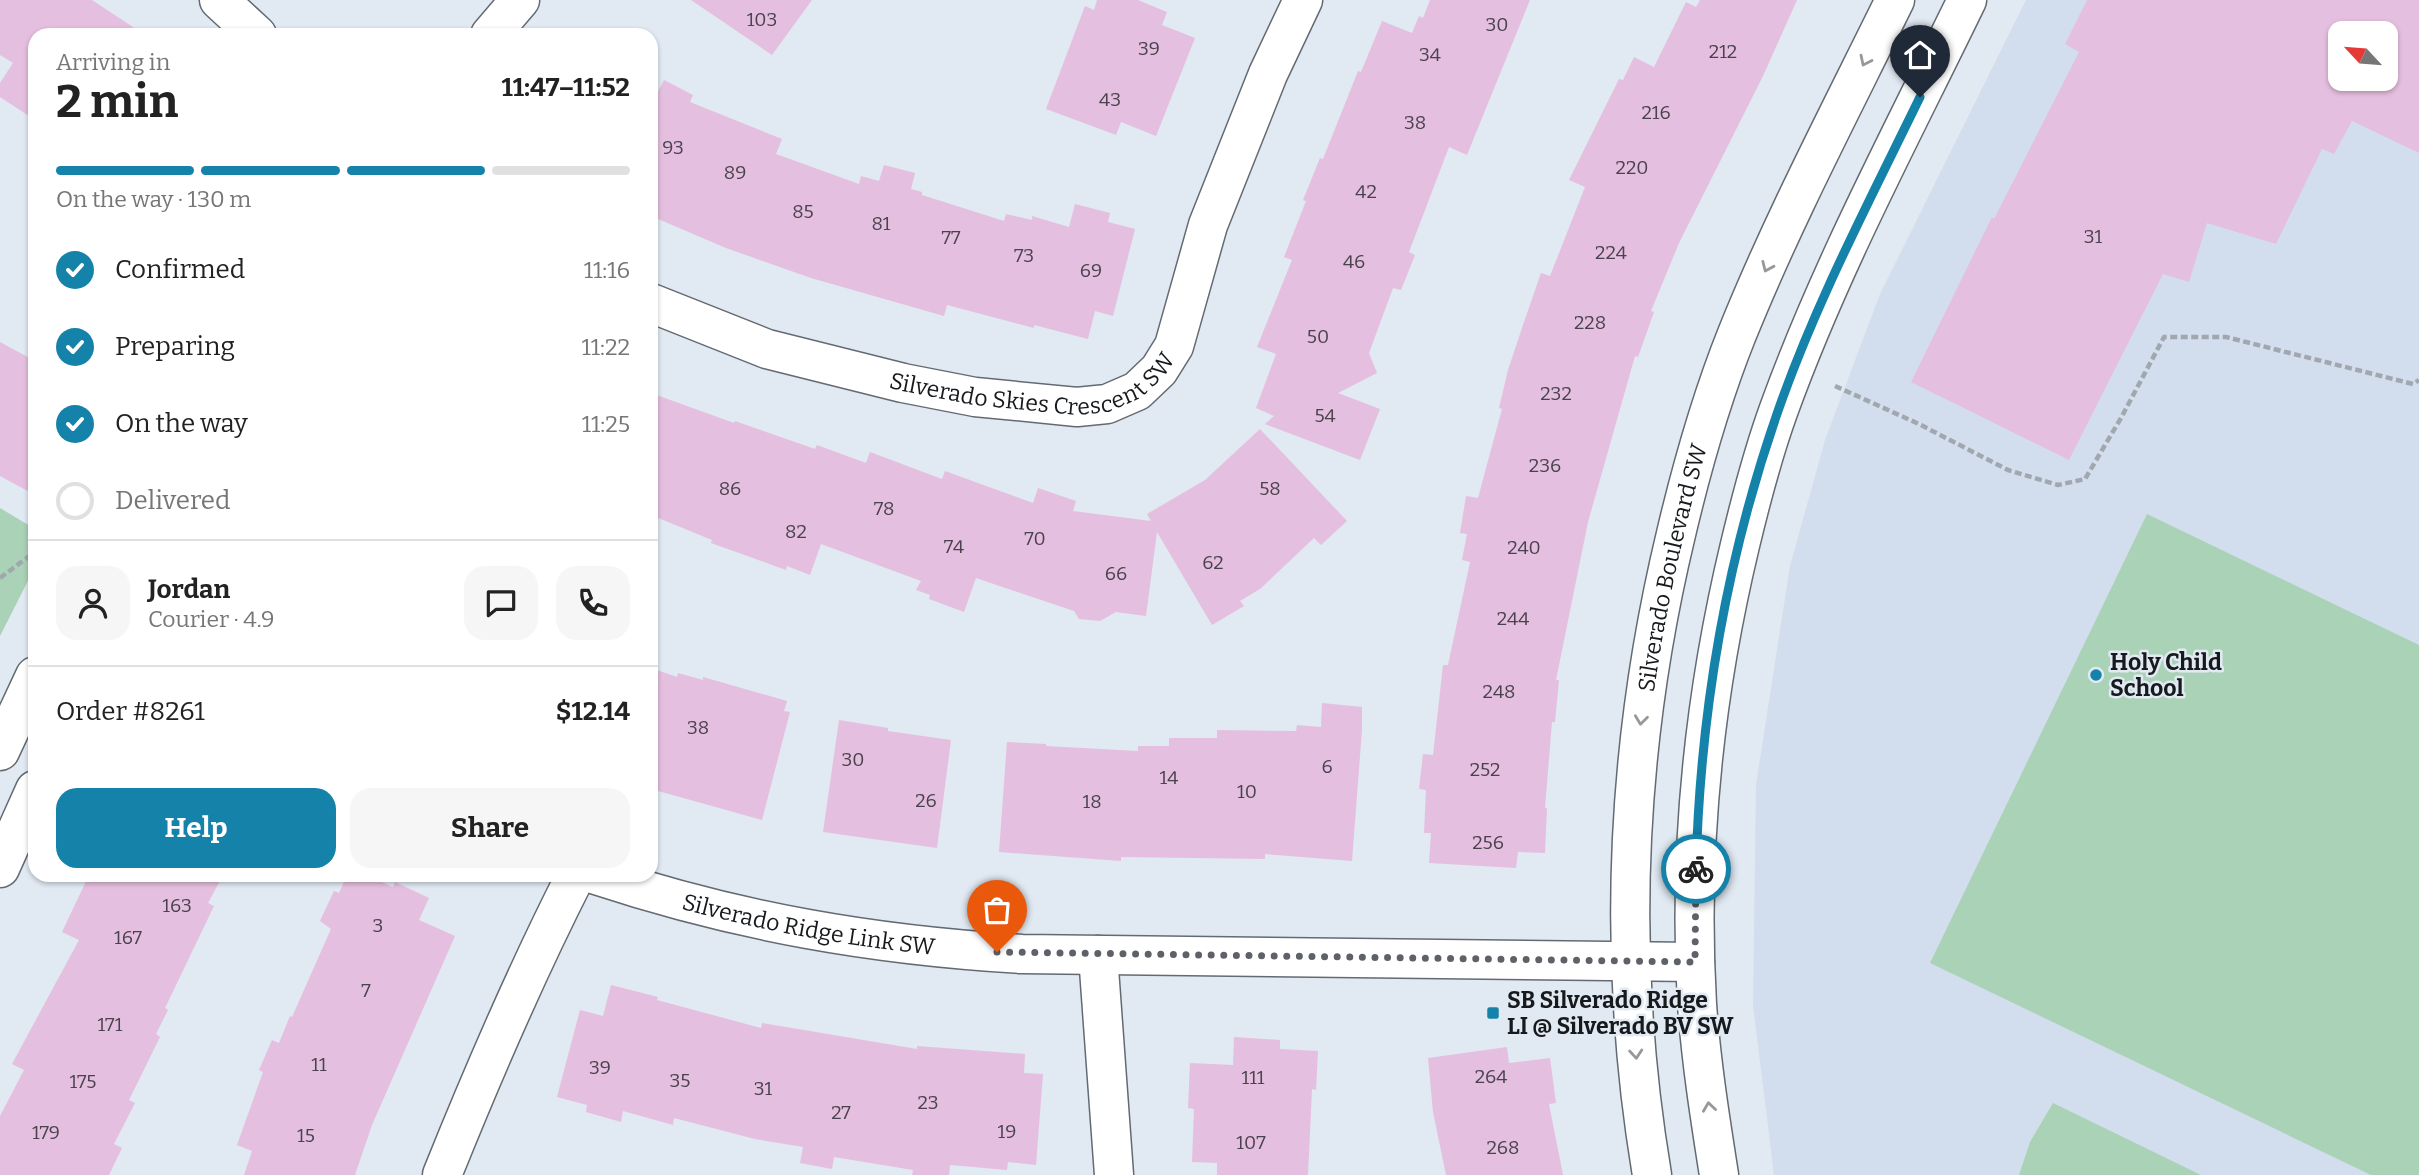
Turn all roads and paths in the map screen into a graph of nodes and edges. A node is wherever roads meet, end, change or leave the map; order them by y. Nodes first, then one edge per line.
1 (219, 0) edge
2 (520, 0) edge
3 (1303, 0) edge
4 (1895, 0) edge
5 (1967, 0) edge
6 (249, 28) edge
7 (496, 28) edge
8 (658, 306) edge
9 (2419, 380) edge
10 (1835, 386) dead end
11 (28, 556) edge
12 (0, 578) edge
13 (28, 691) edge
14 (0, 751) edge
15 (28, 806) edge
16 (0, 868) edge
17 (572, 882) edge
18 (617, 882) edge
19 (1098, 954) junction
20 (1630, 962) junction
21 (1695, 962) junction
22 (442, 1175) edge
23 (1114, 1175) edge
24 (1652, 1175) edge
25 (1718, 1175) edge

1 - 6 street
2 - 7 street
3 - 8 street, Silverado Skies Crescent SW
4 -> 20 street, Silverado Boulevard SW
5 - 21 street
9 - 10 path
11 - 12 path
13 - 14 street
15 - 16 street
17 - 22 street
18 - 19 street, Silverado Ridge Link SW
19 - 20 street, Silverado Ridge Link SW
19 - 23 street
20 - 21 street, Silverado Ridge Link SW
20 -> 24 street, Silverado Boulevard SW
25 -> 21 street

